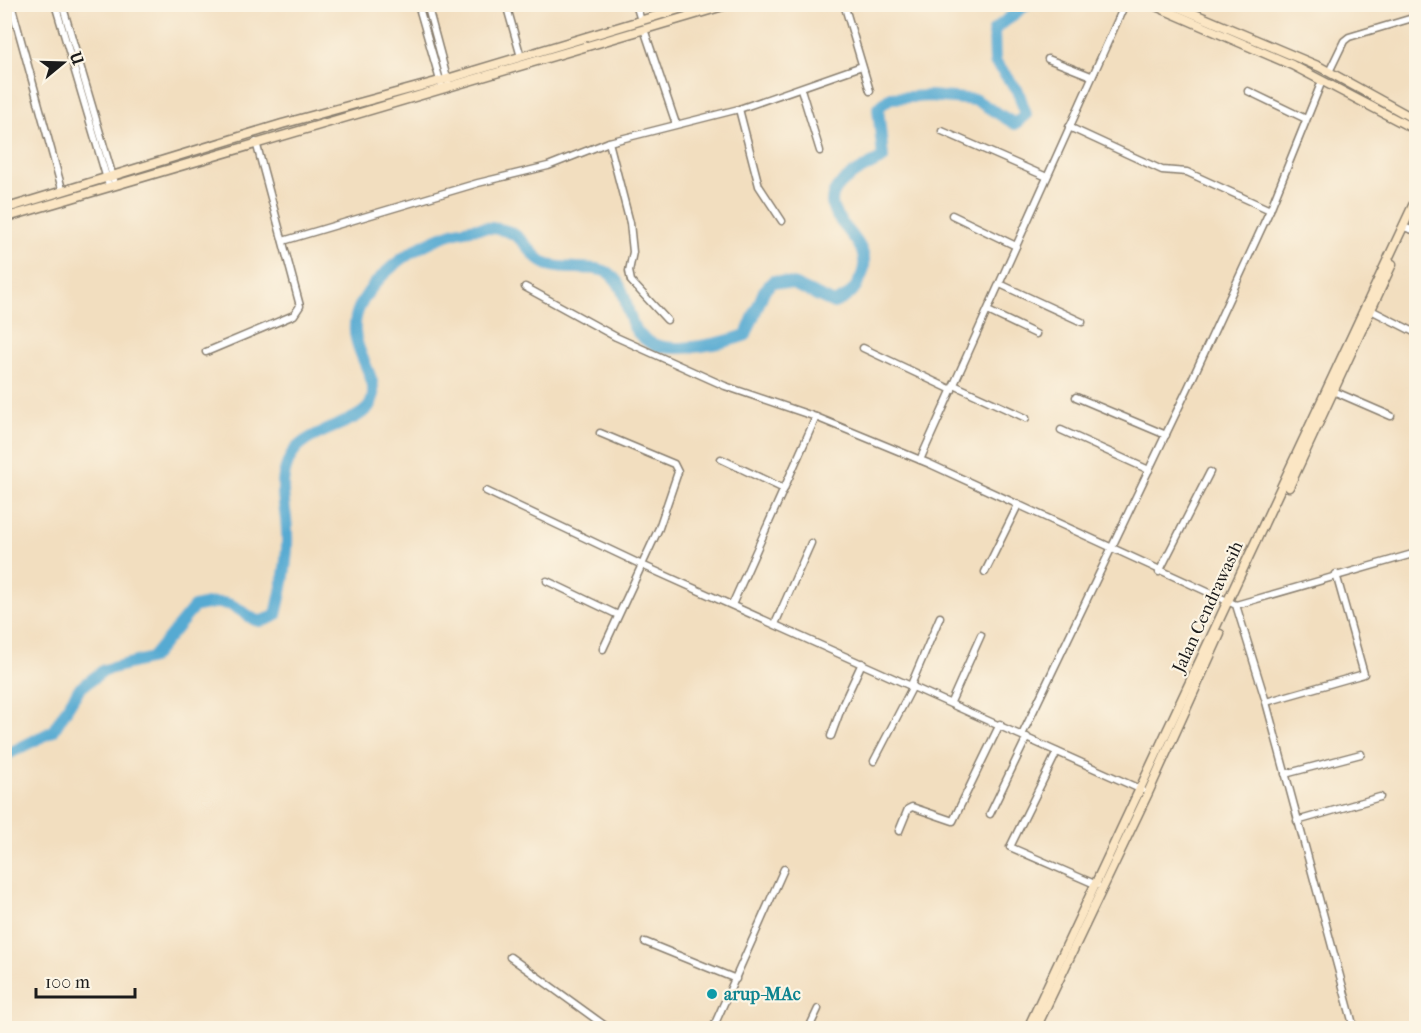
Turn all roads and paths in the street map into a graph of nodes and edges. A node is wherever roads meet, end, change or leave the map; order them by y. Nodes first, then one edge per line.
1 (11, 4) edge
2 (55, 4) edge
3 (62, 4) edge
4 (418, 4) edge
5 (427, 4) edge
6 (507, 4) edge
7 (636, 4) edge
8 (696, 4) edge
9 (730, 4) edge
10 (843, 4) edge
11 (1125, 4) edge
12 (1151, 4) edge
13 (1171, 4) edge
14 (1416, 17) edge
15 (642, 25) junction
16 (521, 57) junction
17 (1048, 59) dead end
18 (862, 66) junction
19 (1329, 72) junction
20 (1091, 76) junction
21 (1322, 81) junction
22 (445, 83) junction
23 (801, 89) junction
24 (870, 91) dead end
25 (1248, 91) dead end
26 (739, 109) junction
27 (1306, 119) junction
28 (1416, 120) edge
29 (676, 124) junction
30 (1069, 127) junction
31 (1416, 130) edge
32 (942, 131) dead end
33 (256, 142) junction
34 (609, 142) junction
35 (820, 151) dead end
36 (109, 175) junction
37 (1047, 177) junction
38 (112, 185) junction
39 (62, 189) junction
40 (1416, 199) edge
41 (4, 209) edge
42 (1416, 209) edge
43 (1270, 210) junction
44 (952, 215) dead end
45 (4, 218) edge
46 (782, 221) dead end
47 (1409, 229) edge
48 (283, 241) junction
49 (1016, 246) junction
50 (1000, 284) junction
51 (525, 287) dead end
52 (1377, 290) junction
53 (1371, 310) junction
54 (988, 311) junction
55 (667, 320) dead end
56 (1082, 322) dead end
57 (1416, 333) edge
58 (1036, 334) dead end
59 (863, 348) dead end
60 (206, 352) dead end
61 (953, 388) junction
62 (1331, 389) junction
63 (1076, 397) dead end
64 (1391, 416) dead end
65 (816, 417) junction
66 (1026, 418) dead end
67 (1060, 430) dead end
68 (600, 433) dead end
69 (1166, 435) junction
70 (721, 459) dead end
71 (920, 460) junction
72 (1149, 470) junction
73 (1210, 472) dead end
74 (784, 489) junction
75 (486, 490) dead end
76 (1018, 505) junction
77 (811, 543) dead end
78 (1112, 549) junction
79 (1416, 553) edge
80 (642, 565) junction
81 (985, 572) dead end
82 (1159, 572) junction
83 (1336, 574) junction
84 (547, 581) dead end
85 (1233, 604) junction
86 (732, 605) junction
87 (618, 615) junction
88 (940, 617) dead end
89 (775, 624) junction
90 (981, 635) dead end
91 (603, 649) dead end
92 (862, 663) junction
93 (912, 686) junction
94 (951, 702) junction
95 (1266, 702) junction
96 (1000, 724) junction
97 (831, 736) dead end
98 (1024, 736) junction
99 (1057, 752) junction
100 (1361, 754) dead end
101 (874, 761) dead end
102 (1285, 774) junction
103 (1145, 791) junction
104 (1380, 797) dead end
105 (990, 814) dead end
106 (1297, 821) junction
107 (898, 831) dead end
108 (784, 869) dead end
109 (1098, 885) junction
110 (645, 942) dead end
111 (510, 957) dead end
112 (736, 979) junction
113 (818, 1009) dead end
114 (608, 1029) edge
115 (713, 1029) edge
116 (809, 1029) edge
117 (1028, 1029) edge
118 (1036, 1029) edge
119 (1354, 1029) edge

1 - 39 street
2 - 36 street
3 - 36 street
4 - 22 street
5 - 22 street
6 - 16 street
7 - 15 street
8 - 15 street
9 - 15 street
10 - 18 street
11 - 20 street
12 - 21 street
13 - 19 street
14 - 19 street
15 - 16 street
15 - 22 street
15 - 29 street
16 - 22 street
17 - 20 street
18 - 23 street
18 - 24 street
19 - 28 street
20 - 30 street
21 - 27 street
21 - 31 street
22 - 33 street
22 - 36 street
23 - 26 street
23 - 35 street
25 - 27 street
26 - 29 street
26 - 46 street
27 - 43 street
29 - 34 street
30 - 37 street
30 - 43 street
32 - 37 street
33 - 38 street
33 - 48 street
34 - 48 street
34 - 55 street
36 - 38 street
36 - 39 street
37 - 49 street
38 - 45 street
39 - 41 street
40 - 47 street, Jalan Cendrawasih
42 - 47 street, Jalan Cendrawasih
43 - 69 street
44 - 49 street
47 - 52 street, Jalan Cendrawasih
48 - 60 street
49 - 50 street
50 - 54 street
50 - 56 street
51 - 65 street
52 - 53 street, Jalan Cendrawasih
52 - 62 street, Jalan Cendrawasih
53 - 57 street
53 - 62 street, Jalan Cendrawasih
54 - 58 street
54 - 61 street
59 - 61 street
61 - 66 street
61 - 71 street
62 - 64 street
62 - 85 street, Jalan Cendrawasih
63 - 69 street
65 - 71 street
65 - 74 street
67 - 72 street
68 - 80 street
69 - 72 street
70 - 74 street
71 - 76 street
72 - 78 street
73 - 82 street
74 - 86 street
75 - 80 street
76 - 78 street
76 - 81 street
77 - 89 street
78 - 82 street
78 - 98 street
79 - 83 street
80 - 86 street
80 - 87 street
82 - 85 street
83 - 85 street
83 - 95 street
84 - 87 street
85 - 95 street
85 - 103 street, Jalan Cendrawasih
86 - 89 street
87 - 91 street
88 - 93 street
89 - 92 street
90 - 94 street
92 - 93 street
92 - 97 street
93 - 94 street
93 - 101 street
94 - 96 street
95 - 102 street
96 - 98 street
96 - 107 street
98 - 99 street
98 - 105 street
99 - 103 street
99 - 109 street
100 - 102 street
102 - 106 street
103 - 109 street, Jalan Cendrawasih
103 - 118 street, Jalan Cendrawasih
104 - 106 street
106 - 119 street
108 - 112 street
109 - 117 street, Jalan Cendrawasih
110 - 112 street
111 - 114 street
112 - 115 street
113 - 116 street

